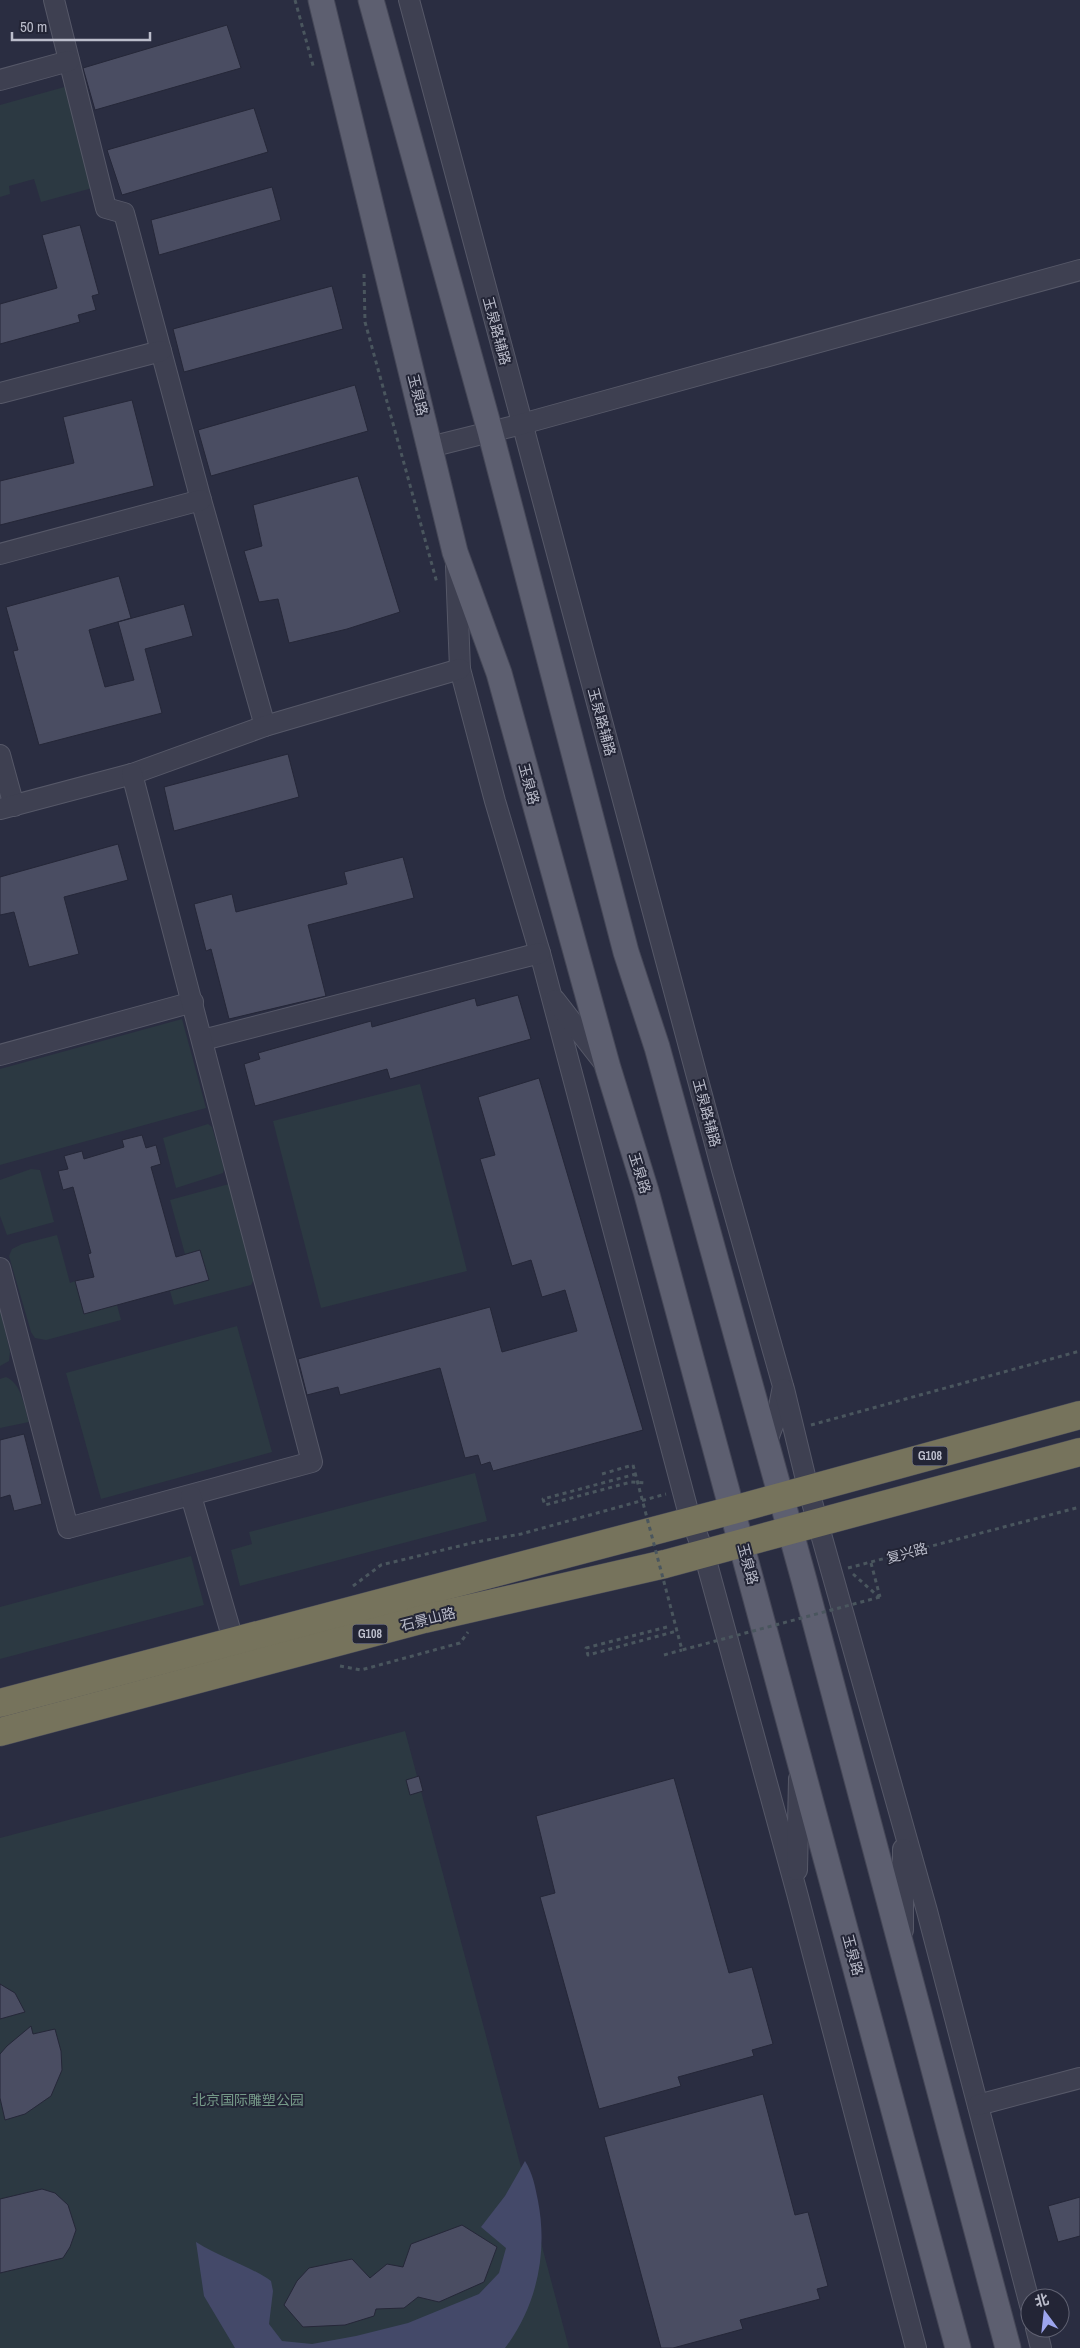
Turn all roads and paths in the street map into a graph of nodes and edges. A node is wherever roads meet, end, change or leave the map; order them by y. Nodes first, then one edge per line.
1 (54, 0) edge
2 (295, 0) edge
3 (321, 0) edge
4 (371, 0) edge
5 (409, 0) edge
6 (69, 61) junction
7 (315, 74) dead end
8 (0, 80) edge
9 (364, 265) dead end
10 (1080, 270) edge
11 (161, 350) junction
12 (0, 393) edge
13 (522, 424) junction
14 (490, 431) junction
15 (430, 447) junction
16 (201, 500) junction
17 (455, 552) junction
18 (0, 554) edge
19 (437, 586) dead end
20 (460, 669) junction
21 (265, 726) junction
22 (0, 755) edge
23 (132, 774) junction
24 (7, 808) edge
25 (540, 952) junction
26 (549, 992) junction
27 (193, 1002) junction
28 (203, 1040) junction
29 (0, 1054) edge
30 (608, 1068) junction
31 (0, 1268) edge
32 (782, 1386) junction
33 (1080, 1416) edge
34 (766, 1444) junction
35 (1080, 1452) edge
36 (602, 1474) dead end
37 (636, 1474) junction
38 (646, 1483) dead end
39 (808, 1488) junction
40 (191, 1496) junction
41 (781, 1496) junction
42 (1080, 1507) edge
43 (733, 1510) junction
44 (692, 1521) junction
45 (818, 1522) junction
46 (790, 1530) junction
47 (742, 1543) junction
48 (704, 1553) junction
49 (871, 1563) junction
50 (832, 1573) junction
51 (854, 1574) dead end
52 (880, 1597) junction
53 (488, 1604) junction
54 (667, 1626) dead end
55 (677, 1631) junction
56 (234, 1643) junction
57 (682, 1650) junction
58 (664, 1654) dead end
59 (332, 1664) dead end
60 (0, 1703) edge
61 (0, 1732) edge
62 (800, 1757) junction
63 (903, 1824) junction
64 (797, 1893) junction
65 (903, 1952) junction
66 (1080, 2078) edge
67 (978, 2105) junction
68 (1026, 2288) edge
69 (916, 2348) edge
70 (958, 2348) edge
71 (1008, 2348) edge

1 - 6 street
2 - 7 path
3 - 15 main road, 玉泉路
4 - 14 main road
5 - 13 street, 玉泉路辅路
6 - 8 street
6 - 11 street
9 - 19 path
10 - 13 street
11 - 12 street
11 - 16 street
13 - 14 street
13 - 32 street, 玉泉路辅路
14 - 15 street
14 - 34 main road
15 - 17 main road, 玉泉路
16 - 18 street
16 - 21 street
17 - 20 street
17 - 30 main road, 玉泉路
20 - 21 street
20 - 25 street
21 - 23 street
22 - 24 street
23 - 24 street
23 - 27 street
25 - 26 street
25 - 28 street
26 - 30 street
26 - 44 street
27 - 28 street
27 - 29 street
28 - 40 street
30 - 43 main road, 玉泉路
31 - 40 street
32 - 34 street, 玉泉路辅路
32 - 39 street
33 - 39 highway, G108
34 - 41 main road
35 - 45 highway, G108
36 - 37 path, bridge
37 - 38 path
37 - 55 path, bridge
39 - 41 highway, G108
39 - 45 street
40 - 56 street
41 - 43 highway, G108
41 - 46 main road
42 - 49 path, 复兴路
43 - 44 highway, 石景山路 / G108
43 - 47 main road, 玉泉路
44 - 48 street
44 - 56 highway, 石景山路 / G108
45 - 46 highway, G108
45 - 50 street
46 - 47 highway, G108
46 - 65 main road
47 - 48 highway, 石景山路 / G108
47 - 62 main road, 玉泉路
48 - 53 highway, 石景山路 / G108
48 - 64 street
49 - 50 path, 复兴路
49 - 52 path
50 - 63 street
51 - 52 path
52 - 57 path, bridge
53 - 59 path
53 - 61 highway, 石景山路 / G108
54 - 55 path
55 - 57 path, bridge
56 - 60 highway, 石景山路 / G108
57 - 58 path
62 - 64 street
62 - 70 main road, 玉泉路
63 - 65 street
63 - 67 street
64 - 69 street
65 - 71 main road
66 - 67 street
67 - 68 street

